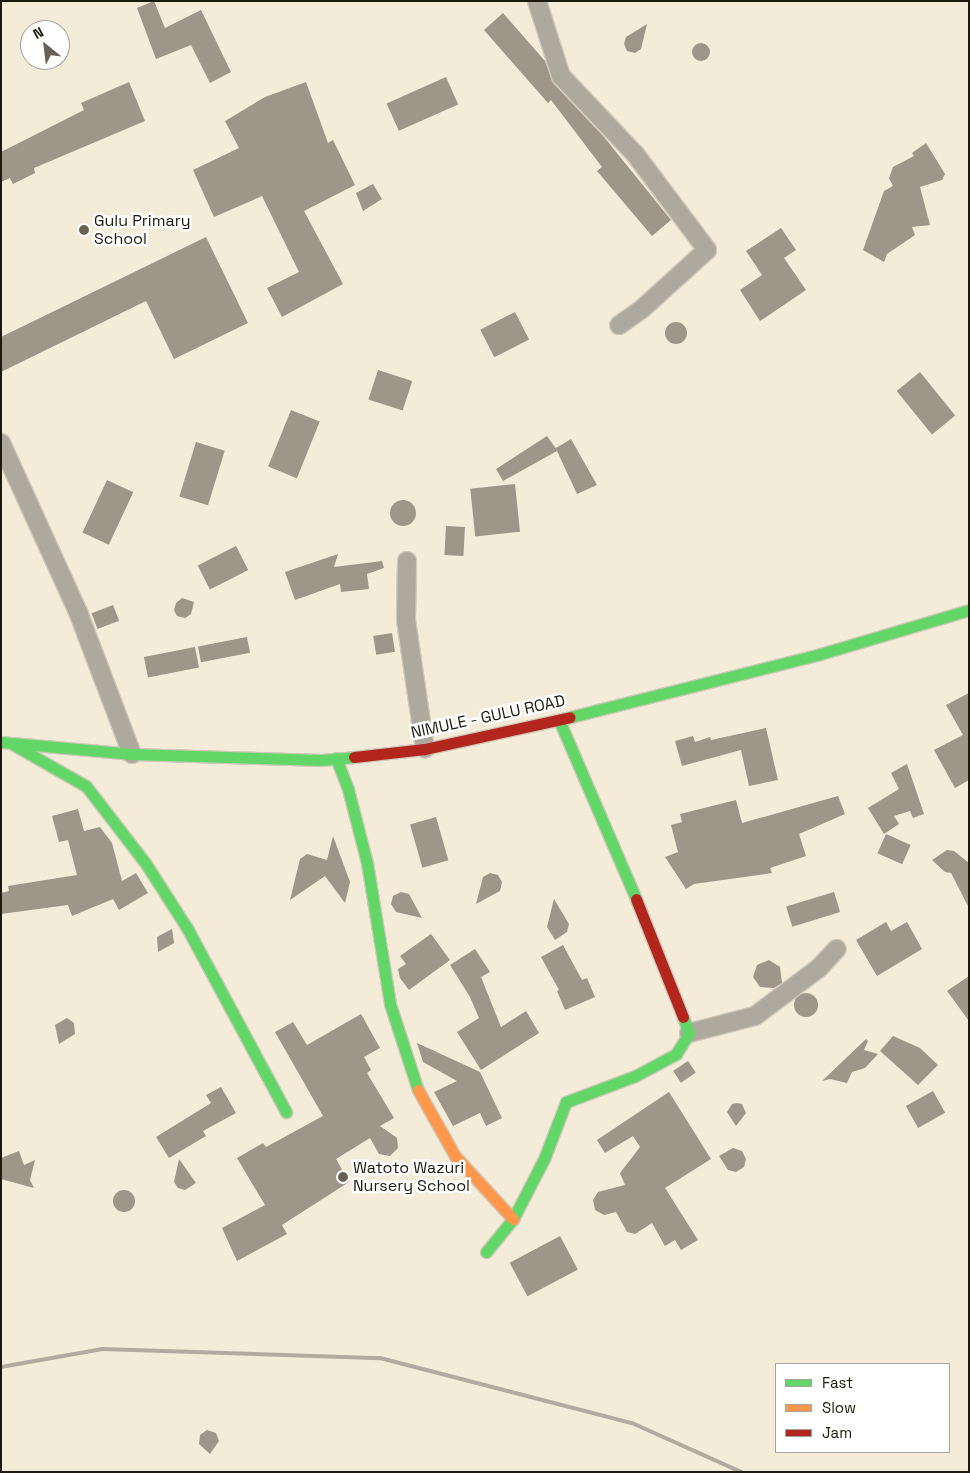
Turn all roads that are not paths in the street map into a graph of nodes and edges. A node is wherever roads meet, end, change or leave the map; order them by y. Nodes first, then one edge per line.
1 (537, 1) edge
2 (619, 325) dead end
3 (1, 443) edge
4 (407, 561) dead end
5 (969, 610) edge
6 (559, 720) junction
7 (5, 742) edge
8 (425, 749) junction
9 (132, 754) junction
10 (336, 758) junction
11 (837, 949) dead end
12 (689, 1033) junction
13 (286, 1112) dead end
14 (513, 1219) junction
15 (486, 1252) dead end

1 - 2 street
3 - 9 street
4 - 8 street
5 - 6 street, NIMULE - GULU ROAD
6 - 8 street, NIMULE - GULU ROAD
6 - 12 street
7 - 9 street, NIMULE - GULU ROAD
7 - 13 street
8 - 10 street, NIMULE - GULU ROAD
9 - 10 street, NIMULE - GULU ROAD
10 - 14 street
11 - 12 street
12 - 14 street
14 - 15 street

